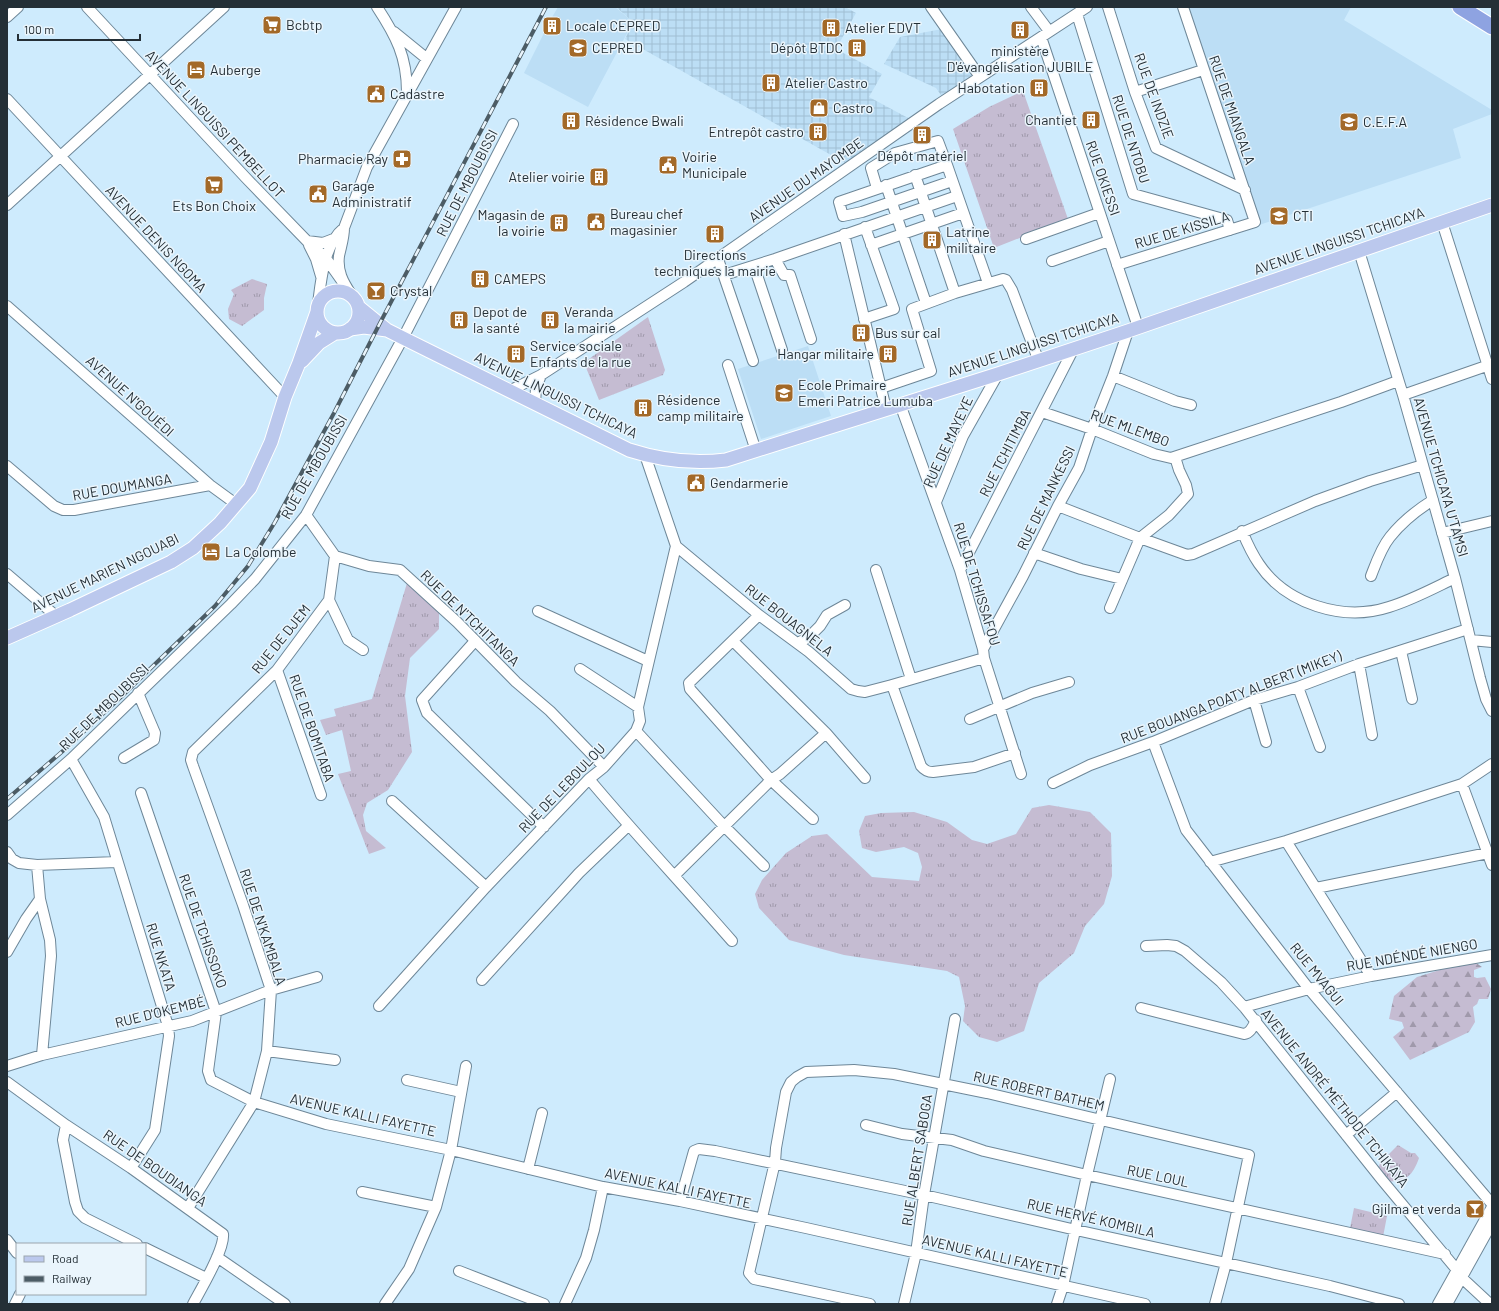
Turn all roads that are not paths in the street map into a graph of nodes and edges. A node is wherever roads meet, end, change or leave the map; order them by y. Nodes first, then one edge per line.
1 (18, 7) edge
2 (87, 7) edge
3 (224, 7) edge
4 (377, 7) edge
5 (456, 7) edge
6 (931, 7) edge
7 (1031, 7) edge
8 (1087, 7) edge
9 (1108, 7) edge
10 (1183, 7) edge
11 (1460, 7) edge
12 (1077, 14) junction
13 (7, 17) edge
14 (1492, 27) edge
15 (392, 31) junction
16 (1045, 34) junction
17 (426, 58) junction
18 (1203, 70) junction
19 (149, 75) junction
20 (980, 77) junction
21 (1135, 92) junction
22 (407, 93) junction
23 (7, 99) edge
24 (513, 124) dead end
25 (59, 156) junction
26 (947, 165) junction
27 (915, 175) junction
28 (952, 181) junction
29 (882, 187) junction
30 (1245, 190) junction
31 (921, 192) junction
32 (957, 196) junction
33 (892, 202) junction
34 (7, 205) edge
35 (1492, 205) edge
36 (926, 207) junction
37 (963, 213) junction
38 (1100, 213) junction
39 (896, 217) junction
40 (1255, 222) joint
41 (1442, 222) junction
42 (932, 224) junction
43 (865, 227) junction
44 (344, 228) junction
45 (1230, 230) junction
46 (844, 234) junction
47 (902, 234) junction
48 (336, 238) junction
49 (1026, 239) dead end
50 (307, 241) junction
51 (1109, 241) junction
52 (871, 245) junction
53 (1359, 251) junction
54 (325, 258) junction
55 (718, 259) junction
56 (775, 259) junction
57 (1052, 261) dead end
58 (1117, 265) junction
59 (754, 266) junction
60 (724, 274) junction
61 (322, 279) junction
62 (342, 281) junction
63 (988, 283) junction
64 (954, 293) junction
65 (351, 294) junction
66 (926, 304) junction
67 (7, 306) edge
68 (317, 308) junction
69 (360, 308) junction
70 (864, 319) junction
71 (1133, 329) junction
72 (350, 330) junction
73 (387, 330) junction
74 (335, 333) junction
75 (403, 338) junction
76 (812, 339) dead end
77 (1074, 348) junction
78 (782, 350) dead end
79 (1038, 359) junction
80 (753, 361) dead end
81 (299, 363) junction
82 (728, 365) dead end
83 (1489, 365) edge
84 (998, 374) junction
85 (541, 375) junction
86 (1113, 376) junction
87 (1492, 379) edge
88 (1398, 381) junction
89 (882, 388) junction
90 (509, 391) junction
91 (1403, 395) junction
92 (285, 397) junction
93 (535, 404) junction
94 (900, 404) junction
95 (1191, 405) dead end
96 (886, 409) junction
97 (1042, 412) junction
98 (1092, 429) junction
99 (756, 451) junction
100 (645, 455) junction
101 (1175, 456) junction
102 (1423, 465) junction
103 (7, 466) edge
104 (210, 485) junction
105 (1433, 500) junction
106 (936, 502) junction
107 (236, 504) junction
108 (1058, 506) junction
109 (306, 514) junction
110 (1492, 521) edge
111 (1242, 532) junction
112 (1442, 533) junction
113 (1140, 538) junction
114 (676, 546) junction
115 (1034, 553) junction
116 (335, 556) junction
117 (876, 570) dead end
118 (960, 570) junction
119 (7, 574) edge
120 (1371, 576) dead end
121 (1122, 578) junction
122 (1456, 578) junction
123 (329, 600) junction
124 (845, 605) dead end
125 (1110, 608) dead end
126 (538, 611) dead end
127 (759, 615) junction
128 (56, 616) junction
129 (1468, 629) junction
130 (7, 638) edge
131 (1471, 640) junction
132 (475, 641) junction
133 (733, 641) junction
134 (1492, 642) edge
135 (798, 643) junction
136 (363, 650) dead end
137 (1401, 651) junction
138 (984, 654) junction
139 (648, 661) junction
140 (1359, 664) junction
141 (580, 669) dead end
142 (277, 670) junction
143 (911, 679) junction
144 (1069, 682) dead end
145 (892, 685) junction
146 (1298, 686) junction
147 (138, 693) junction
148 (1412, 699) dead end
149 (1254, 700) junction
150 (638, 707) junction
151 (1001, 707) junction
152 (1492, 711) edge
153 (970, 719) dead end
154 (636, 731) junction
155 (826, 732) junction
156 (1372, 735) dead end
157 (1153, 742) junction
158 (1266, 742) dead end
159 (1320, 747) dead end
160 (1015, 753) junction
161 (124, 758) dead end
162 (70, 759) junction
163 (191, 760) joint
164 (1492, 764) edge
165 (604, 767) junction
166 (1021, 774) dead end
167 (588, 778) junction
168 (865, 778) dead end
169 (771, 780) junction
170 (1053, 783) dead end
171 (1462, 784) junction
172 (141, 794) dead end
173 (321, 795) dead end
174 (392, 801) dead end
175 (7, 815) edge
176 (813, 819) dead end
177 (628, 826) junction
178 (724, 826) junction
179 (544, 827) junction
180 (1286, 841) junction
181 (7, 852) edge
182 (1488, 853) junction
183 (117, 862) junction
184 (1210, 862) junction
185 (37, 865) junction
186 (1492, 865) edge
187 (764, 866) dead end
188 (675, 875) junction
189 (486, 887) junction
190 (1316, 888) junction
191 (40, 899) junction
192 (732, 941) dead end
193 (1146, 946) dead end
194 (7, 952) edge
195 (1492, 955) edge
196 (317, 976) dead end
197 (1372, 976) junction
198 (482, 980) dead end
199 (1309, 988) junction
200 (271, 990) junction
201 (380, 1006) dead end
202 (1244, 1006) junction
203 (1141, 1008) dead end
204 (216, 1012) junction
205 (955, 1019) dead end
206 (1256, 1020) junction
207 (168, 1026) junction
208 (267, 1051) junction
209 (42, 1055) junction
210 (335, 1060) dead end
211 (7, 1066) edge
212 (466, 1066) dead end
213 (1110, 1079) dead end
214 (212, 1080) joint
215 (407, 1080) dead end
216 (7, 1082) edge
217 (944, 1084) junction
218 (461, 1092) junction
219 (1397, 1092) junction
220 (254, 1102) junction
221 (542, 1113) dead end
222 (1100, 1120) junction
223 (66, 1125) junction
224 (866, 1125) dead end
225 (1346, 1135) junction
226 (934, 1138) junction
227 (451, 1150) junction
228 (775, 1162) junction
229 (131, 1168) junction
230 (528, 1169) junction
231 (1087, 1175) junction
232 (603, 1187) junction
233 (362, 1192) dead end
234 (924, 1194) junction
235 (680, 1201) junction
236 (1492, 1204) edge
237 (436, 1207) junction
238 (1492, 1207) edge
239 (188, 1208) junction
240 (1238, 1208) junction
241 (762, 1219) junction
242 (1492, 1224) edge
243 (1076, 1230) junction
244 (7, 1240) edge
245 (135, 1243) edge
246 (146, 1248) edge
247 (16, 1252) edge
248 (916, 1253) junction
249 (1445, 1254) junction
250 (217, 1257) junction
251 (1226, 1263) junction
252 (459, 1271) dead end
253 (1460, 1274) junction
254 (206, 1278) junction
255 (1063, 1286) junction
256 (20, 1295) edge
257 (15, 1304) edge
258 (193, 1304) edge
259 (285, 1304) edge
260 (385, 1304) edge
261 (544, 1304) edge
262 (565, 1304) edge
263 (870, 1304) edge
264 (904, 1304) edge
265 (1057, 1304) edge
266 (1145, 1304) edge
267 (1215, 1304) edge
268 (1399, 1304) edge
269 (1438, 1304) edge
270 (1447, 1304) edge
271 (1490, 1304) edge

1 - 13 street
2 - 19 street, AVENUE LINGUISSI PEMBELLOT
3 - 19 street
4 - 15 street
5 - 17 street, AVENUE MARIEN NGOUABI
6 - 20 street
7 - 16 street, RUE OKIESSI
8 - 12 street, AVENUE DU MAYOMBE
9 - 21 street, RUE DE INDZIE
10 - 18 street, RUE DE MIANGALA
11 - 14 highway
12 - 16 street, AVENUE DU MAYOMBE
12 - 45 street, RUE DE NTOBU
15 - 17 street
15 - 22 street
16 - 20 street, AVENUE DU MAYOMBE
16 - 38 street, RUE OKIESSI
17 - 22 street, AVENUE MARIEN NGOUABI
18 - 21 street
18 - 30 street, RUE DE MIANGALA
19 - 25 street
19 - 50 street, AVENUE LINGUISSI PEMBELLOT
20 - 55 street, AVENUE DU MAYOMBE
21 - 30 street, RUE DE INDZIE
22 - 44 street, AVENUE MARIEN NGOUABI
23 - 25 street, AVENUE DENIS NGOMA
24 - 75 street, RUE DE MBOUBISSI
25 - 34 street
25 - 92 street, AVENUE DENIS NGOMA
26 - 27 street
26 - 28 street
26 - 29 street
27 - 29 street
27 - 31 street
28 - 31 street
28 - 32 street
29 - 33 street
29 - 33 street
30 - 40 street, RUE DE MIANGALA
31 - 33 street
31 - 36 street
32 - 36 street
32 - 37 street
33 - 39 street
35 - 41 main road, AVENUE LINGUISSI TCHICAYA
36 - 39 street
36 - 42 street
37 - 42 street
37 - 63 street
38 - 49 street
38 - 51 street, RUE OKIESSI
39 - 43 street
39 - 47 street
40 - 45 street, RUE DE KISSILA
41 - 53 main road, AVENUE LINGUISSI TCHICAYA
41 - 83 street
42 - 47 street
42 - 64 street
43 - 46 street
43 - 52 street
44 - 48 street, AVENUE MARIEN NGOUABI
44 - 62 street, AVENUE MARIEN NGOUABI
45 - 58 street, RUE DE KISSILA
46 - 56 street
46 - 70 street
47 - 52 street
47 - 66 street
48 - 50 street
48 - 54 street, AVENUE MARIEN NGOUABI
50 - 54 street, AVENUE MARIEN NGOUABI
50 - 61 street, AVENUE MARIEN NGOUABI
51 - 57 street
51 - 58 street, RUE OKIESSI
52 - 70 street
53 - 71 main road, AVENUE LINGUISSI TCHICAYA
53 - 88 street, AVENUE TCHICAYA U'TAMSI
54 - 61 street, AVENUE MARIEN NGOUABI
54 - 62 street, AVENUE MARIEN NGOUABI
55 - 60 street
55 - 85 street, AVENUE DU MAYOMBE
56 - 59 street
56 - 76 street
58 - 71 street, RUE OKIESSI
59 - 60 street
59 - 78 street
60 - 80 street
61 - 68 street, AVENUE MARIEN NGOUABI
62 - 65 street, AVENUE MARIEN NGOUABI
63 - 64 street
63 - 79 street
64 - 66 street
65 - 68 main road
65 - 69 main road
66 - 89 street
67 - 104 street, AVENUE N'GOUÉDI
68 - 74 main road
68 - 81 main road, AVENUE MARIEN NGOUABI
69 - 72 main road
69 - 73 main road
70 - 89 street
71 - 77 main road, AVENUE LINGUISSI TCHICAYA
71 - 86 street, RUE DE MANKESSI
72 - 73 main road
72 - 74 main road
73 - 75 main road, AVENUE LINGUISSI TCHICAYA
74 - 81 main road, AVENUE MARIEN NGOUABI
75 - 90 main road, AVENUE LINGUISSI TCHICAYA
75 - 109 street, RUE DE MBOUBISSI
77 - 79 main road, AVENUE LINGUISSI TCHICAYA
77 - 97 street, RUE TCHITIMBA
79 - 84 main road, AVENUE LINGUISSI TCHICAYA
81 - 92 main road, AVENUE MARIEN NGOUABI
82 - 99 street
83 - 87 street
83 - 91 street
84 - 94 main road, AVENUE LINGUISSI TCHICAYA
84 - 106 street, RUE DE MAYEYE
85 - 90 street, AVENUE DU MAYOMBE
85 - 93 street
86 - 95 street
86 - 98 street, RUE DE MANKESSI
88 - 91 street, AVENUE TCHICAYA U'TAMSI
88 - 101 street, RUE MLEMBO
89 - 96 street
90 - 93 main road, AVENUE LINGUISSI TCHICAYA
91 - 102 street, AVENUE TCHICAYA U'TAMSI
92 - 107 main road, AVENUE MARIEN NGOUABI
93 - 100 main road, AVENUE LINGUISSI TCHICAYA
94 - 96 main road, AVENUE LINGUISSI TCHICAYA
94 - 106 street, RUE DE TCHISSAFOU
96 - 99 main road, AVENUE LINGUISSI TCHICAYA
97 - 98 street, RUE MLEMBO
97 - 118 street, RUE TCHITIMBA
98 - 101 street, RUE MLEMBO
98 - 108 street, RUE DE MANKESSI
99 - 100 main road, AVENUE LINGUISSI TCHICAYA
100 - 114 street
101 - 113 street
102 - 105 street, AVENUE TCHICAYA U'TAMSI
102 - 111 street
103 - 104 street, RUE DOUMANGA
104 - 107 street, AVENUE N'GOUÉDI
105 - 112 street, AVENUE TCHICAYA U'TAMSI
105 - 120 street
106 - 118 street, RUE DE TCHISSAFOU
107 - 128 main road, AVENUE MARIEN NGOUABI
108 - 113 street
108 - 115 street, RUE DE MANKESSI
109 - 116 street
109 - 147 street, RUE DE MBOUBISSI
110 - 112 street
111 - 113 street
111 - 122 street
112 - 122 street, AVENUE TCHICAYA U'TAMSI
113 - 121 street
114 - 127 street, RUE BOUAGNELA
114 - 139 street
115 - 121 street
115 - 138 street, RUE DE MANKESSI
116 - 123 street, RUE DE DJEM
116 - 132 street, RUE DE N'TCHITANGA
117 - 143 street
118 - 138 street, RUE DE TCHISSAFOU
119 - 128 street
121 - 125 street
122 - 129 street, AVENUE TCHICAYA U'TAMSI
123 - 136 street
123 - 142 street, RUE DE DJEM
124 - 135 street
126 - 139 street
127 - 133 street
127 - 135 street, RUE BOUAGNELA
128 - 130 main road, AVENUE MARIEN NGOUABI
129 - 131 street, AVENUE TCHICAYA U'TAMSI
129 - 137 street, RUE BOUANGA POATY ALBERT (MIKEY)
131 - 134 street
131 - 152 street, AVENUE TCHICAYA U'TAMSI
132 - 165 street, RUE DE N'TCHITANGA
132 - 179 street
133 - 155 street
133 - 169 street
135 - 145 street, RUE BOUAGNELA
137 - 140 street, RUE BOUANGA POATY ALBERT (MIKEY)
137 - 148 street
138 - 143 street, RUE BOUAGNELA
138 - 151 street, RUE DE TCHISSAFOU
139 - 150 street
140 - 146 street, RUE BOUANGA POATY ALBERT (MIKEY)
140 - 156 street
141 - 150 street
142 - 163 street, RUE DE DJEM
142 - 173 street, RUE DE BOMITABA
143 - 145 street, RUE BOUAGNELA
144 - 151 street
145 - 160 street
146 - 149 street, RUE BOUANGA POATY ALBERT (MIKEY)
146 - 159 street
147 - 161 street
147 - 162 street, RUE DE MBOUBISSI
149 - 157 street, RUE BOUANGA POATY ALBERT (MIKEY)
149 - 158 street
150 - 154 street
151 - 153 street
151 - 160 street, RUE DE TCHISSAFOU
154 - 165 street, RUE DE LEBOULOU
154 - 178 street
155 - 168 street
155 - 169 street
157 - 170 street, RUE BOUANGA POATY ALBERT (MIKEY)
157 - 184 street, RUE MVAGUI
160 - 166 street, RUE DE TCHISSAFOU
162 - 175 street, RUE DE MBOUBISSI
162 - 183 street, RUE NKATA
163 - 200 street, RUE DE N'KAMBALA
164 - 171 street
165 - 167 street, RUE DE LEBOULOU
167 - 177 street
167 - 179 street, RUE DE LEBOULOU
169 - 176 street
169 - 178 street
171 - 180 street
171 - 182 street
172 - 204 street, RUE DE TCHISSOKO
174 - 189 street
177 - 188 street
177 - 198 street
178 - 187 street
178 - 188 street
179 - 189 street, RUE DE LEBOULOU
180 - 184 street
180 - 190 street
181 - 185 street
182 - 186 street
182 - 190 street
183 - 185 street
183 - 207 street, RUE NKATA
184 - 199 street, RUE MVAGUI
185 - 191 street
188 - 192 street
189 - 201 street, RUE DE LEBOULOU
190 - 197 street
191 - 194 street
191 - 209 street
193 - 202 street, AVENUE ANDRÉ MÉTHODE TCHIKAYA
195 - 197 street, RUE NDÉNDÉ NIENGO
196 - 200 street, RUE D'OKEMBÉ
197 - 199 street, RUE NDÉNDÉ NIENGO
199 - 202 street, RUE NDÉNDÉ NIENGO
199 - 219 street, RUE MVAGUI
200 - 204 street, RUE D'OKEMBÉ
200 - 208 street, RUE DE N'KAMBALA
202 - 206 street, AVENUE ANDRÉ MÉTHODE TCHIKAYA
203 - 206 street
204 - 207 street, RUE D'OKEMBÉ
204 - 214 street, RUE DE TCHISSOKO
205 - 217 street, RUE ALBERT SABOGA
206 - 225 street, AVENUE ANDRÉ MÉTHODE TCHIKAYA
207 - 209 street, RUE D'OKEMBÉ
207 - 229 street, RUE NKATA
208 - 210 street
208 - 220 street, RUE DE N'KAMBALA
209 - 211 street, RUE D'OKEMBÉ
212 - 218 street
213 - 222 street
214 - 220 street, AVENUE KALLI FAYETTE
215 - 218 street
216 - 223 street, RUE DE BOUDIANGA
217 - 222 street, RUE ROBERT BATHEM
217 - 226 street, RUE ALBERT SABOGA
217 - 228 street, RUE ROBERT BATHEM
218 - 227 street
219 - 225 street
219 - 236 street, RUE MVAGUI
220 - 227 street, AVENUE KALLI FAYETTE
220 - 239 street, RUE DE N'KAMBALA
221 - 230 street
222 - 231 street
222 - 240 street, RUE ROBERT BATHEM
223 - 229 street, RUE DE BOUDIANGA
223 - 245 street
224 - 226 street, RUE LOUL
225 - 249 street, AVENUE ANDRÉ MÉTHODE TCHIKAYA
226 - 231 street, RUE LOUL
226 - 234 street, RUE ALBERT SABOGA
227 - 230 street, AVENUE KALLI FAYETTE
227 - 237 street
228 - 234 street, RUE HERVÉ KOMBILA
228 - 235 street, RUE HERVÉ KOMBILA
228 - 241 street, RUE ROBERT BATHEM
229 - 239 street, RUE DE BOUDIANGA
230 - 232 street, AVENUE KALLI FAYETTE
231 - 240 street, RUE LOUL
231 - 243 street
232 - 235 street, AVENUE KALLI FAYETTE
232 - 262 street
233 - 237 street
234 - 243 street, RUE HERVÉ KOMBILA
234 - 248 street, RUE ALBERT SABOGA
235 - 241 street, AVENUE KALLI FAYETTE
237 - 260 street
238 - 253 street
239 - 250 street, RUE DE BOUDIANGA
240 - 249 street, RUE LOUL
240 - 251 street
241 - 248 street, AVENUE KALLI FAYETTE
241 - 263 street, RUE ROBERT BATHEM
242 - 253 street
243 - 251 street, RUE HERVÉ KOMBILA
243 - 255 street
244 - 247 street
246 - 254 street
248 - 255 street, AVENUE KALLI FAYETTE
248 - 264 street, RUE ALBERT SABOGA
249 - 253 street, AVENUE ANDRÉ MÉTHODE TCHIKAYA
250 - 254 street, RUE DE BOUDIANGA
250 - 259 street
251 - 267 street
251 - 268 street, RUE HERVÉ KOMBILA
252 - 261 street
253 - 269 street
253 - 270 street
253 - 271 street, AVENUE ANDRÉ MÉTHODE TCHIKAYA
254 - 258 street, RUE DE BOUDIANGA
255 - 265 street
255 - 266 street, AVENUE KALLI FAYETTE
256 - 257 street

